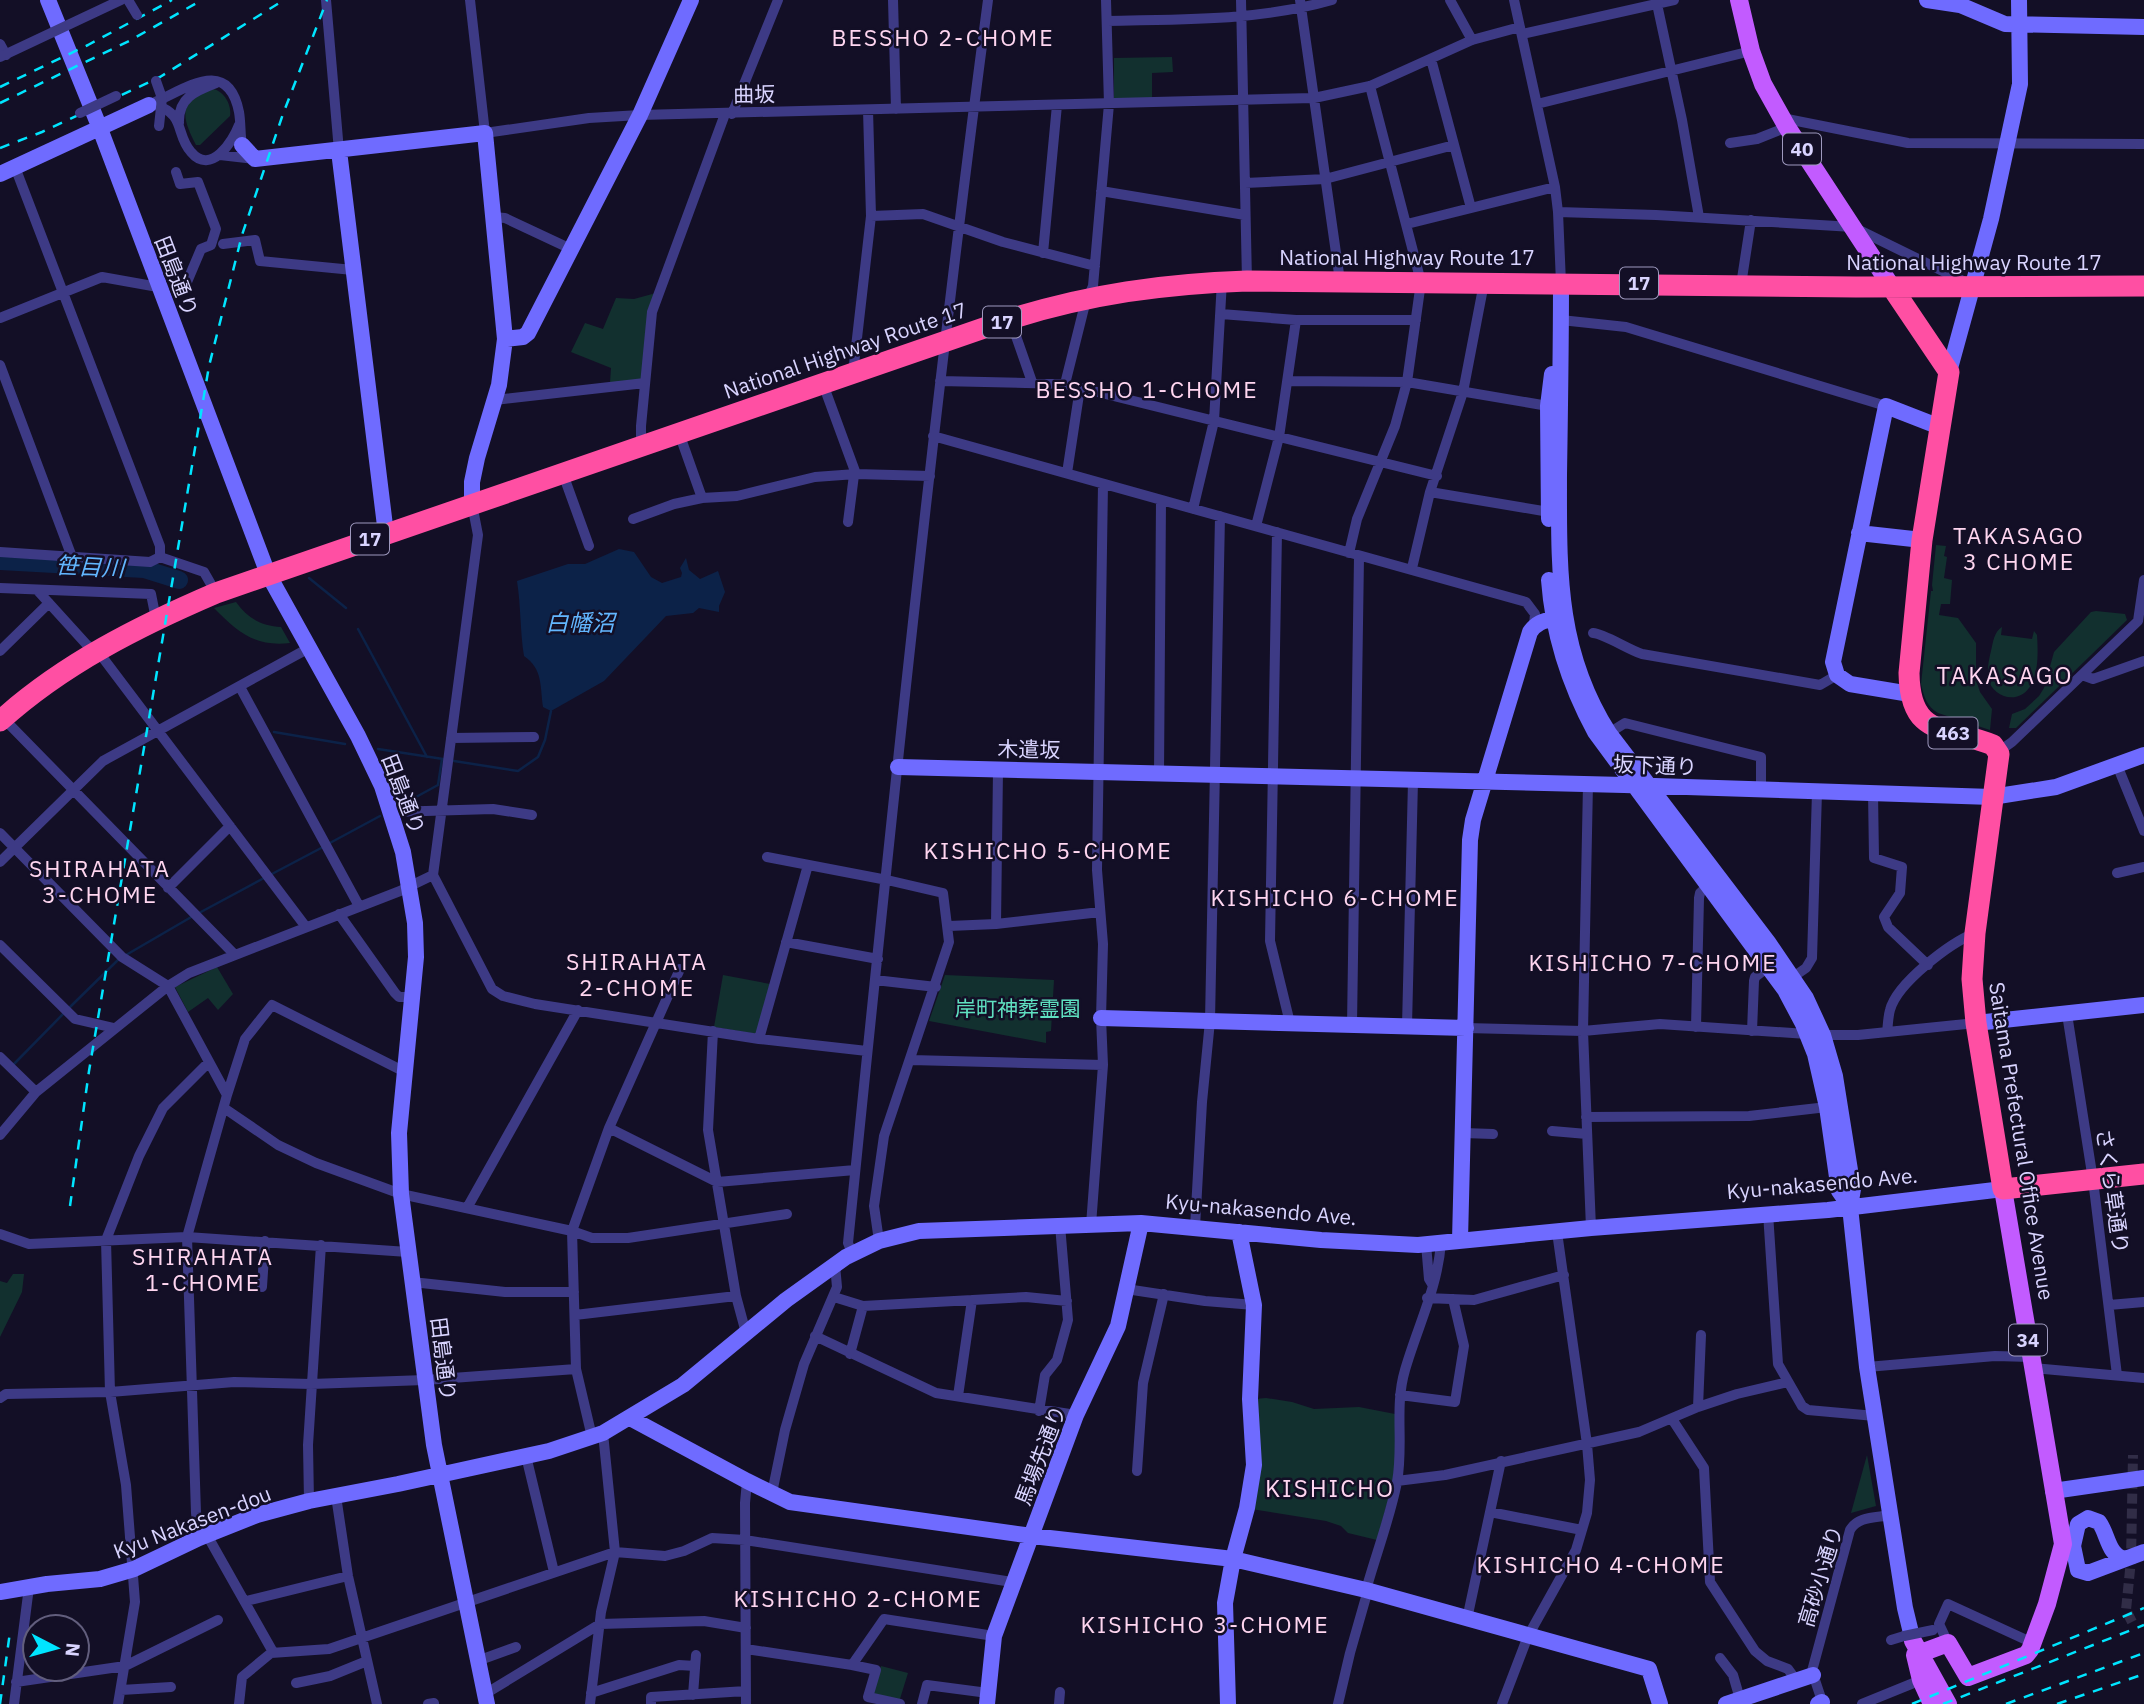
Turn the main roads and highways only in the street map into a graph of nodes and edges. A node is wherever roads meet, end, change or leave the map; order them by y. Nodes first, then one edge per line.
1 (1739, 0) edge
2 (1891, 286) junction
3 (2144, 286) edge
4 (1, 718) edge
5 (2144, 1174) edge
6 (2003, 1189) junction
7 (1912, 1643) junction
8 (1932, 1704) edge
9 (1948, 1704) edge

1 - 2 main road, 40
2 - 3 highway, National Highway Route 17 / 17
2 - 4 highway, National Highway Route 17 / 17
2 - 6 highway, Saitama Prefectural Office Avenue / 463
5 - 6 highway, Kyu-nakasendo Ave.
6 - 7 main road, Saitama Prefectural Office Avenue / 34
7 - 8 main road
7 - 9 main road

